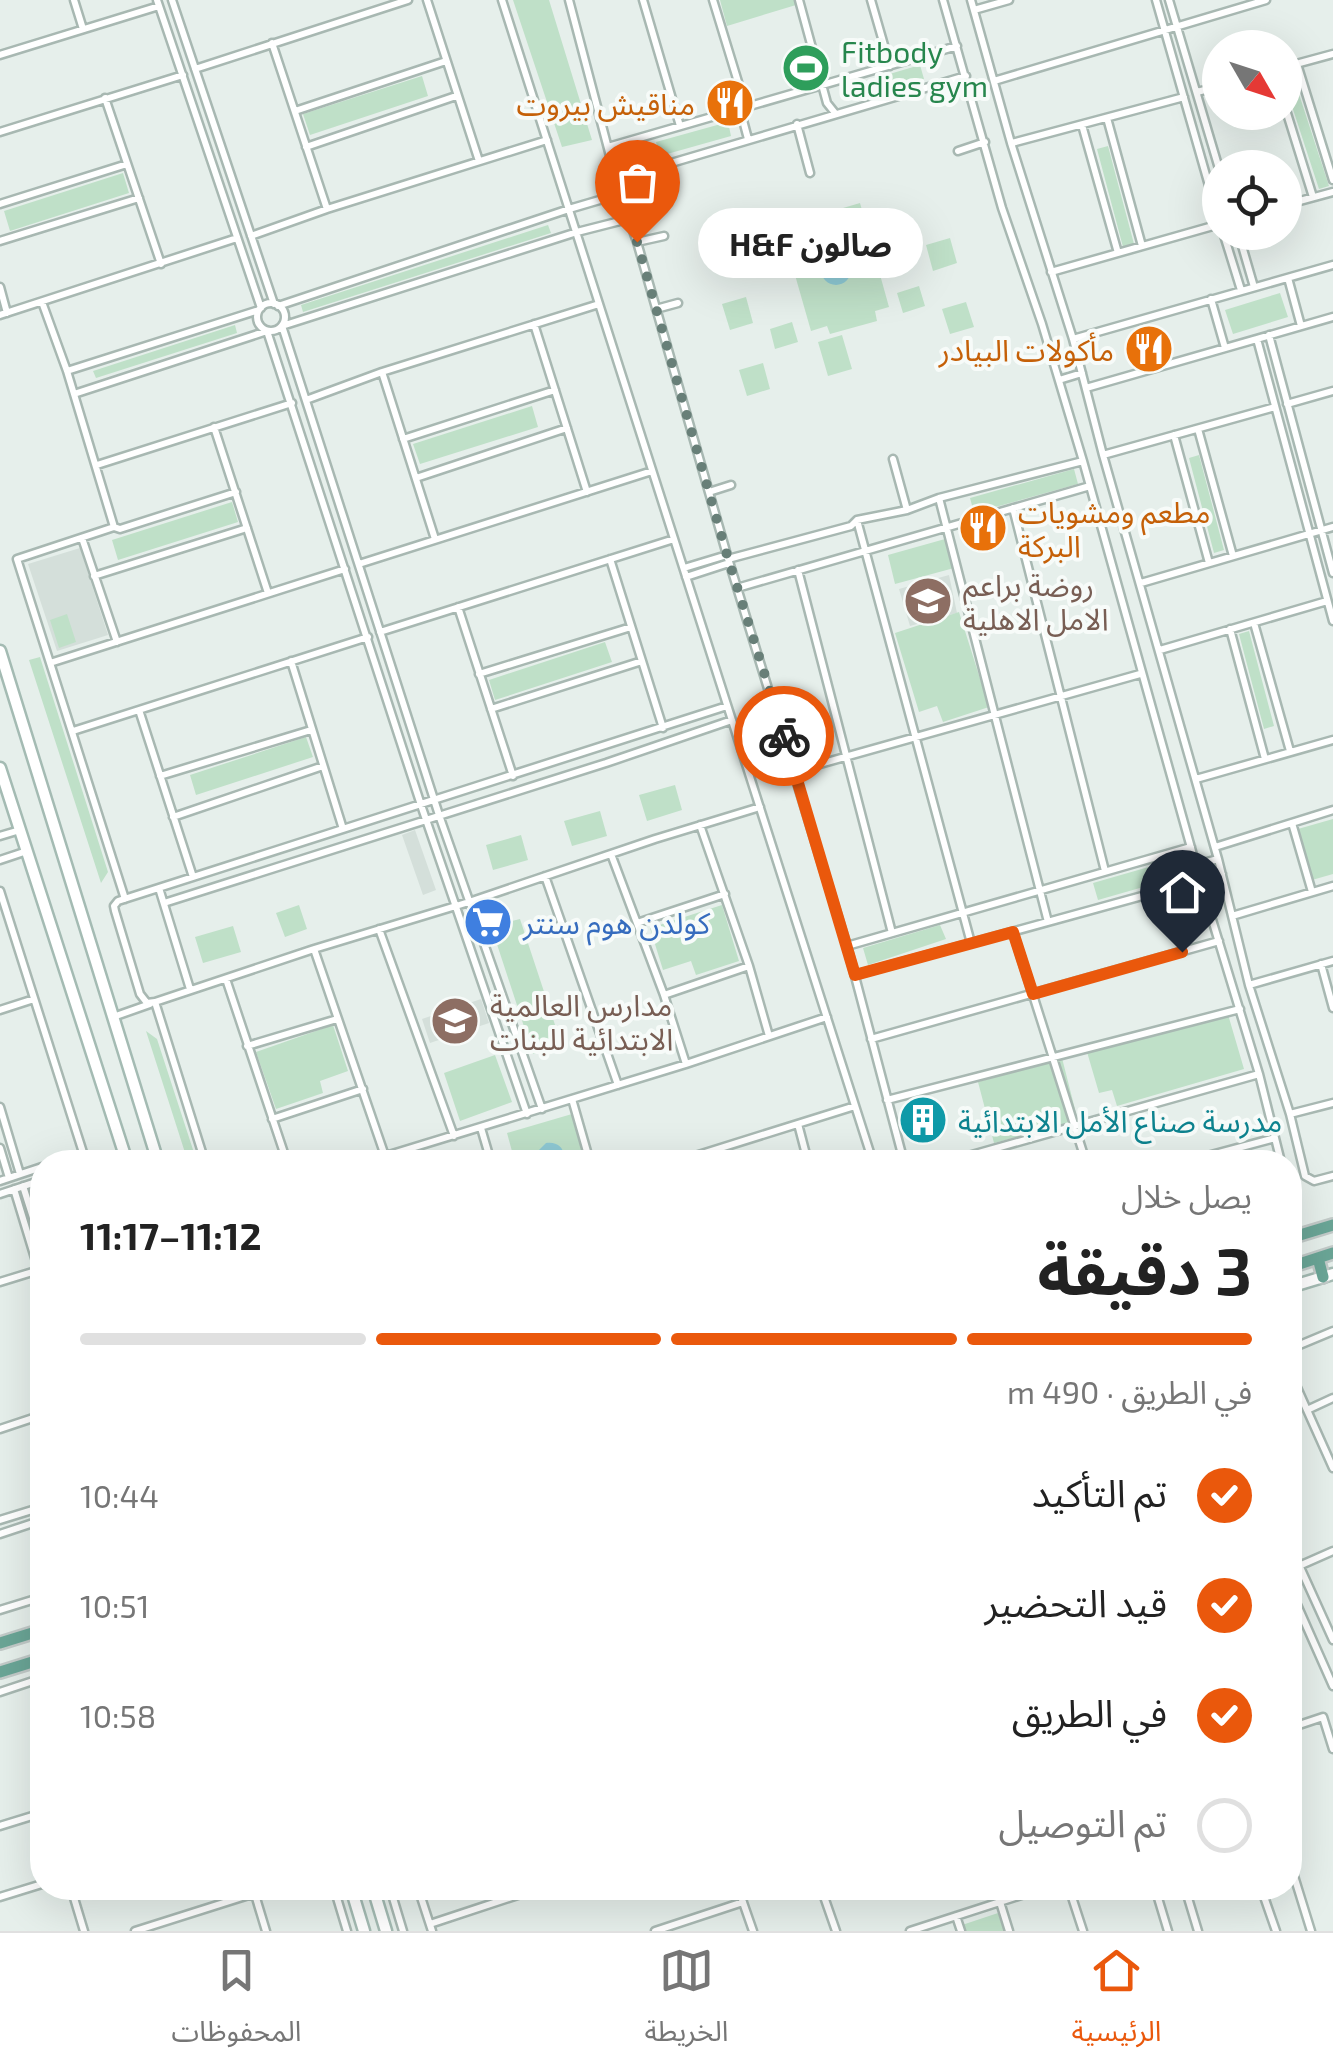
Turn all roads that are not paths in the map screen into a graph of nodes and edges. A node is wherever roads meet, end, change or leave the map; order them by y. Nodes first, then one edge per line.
1 (74, 0) edge
2 (174, 0) edge
3 (408, 0) edge
4 (427, 0) edge
5 (502, 0) edge
6 (568, 0) edge
7 (643, 0) edge
8 (714, 0) edge
9 (799, 0) edge
10 (871, 0) edge
11 (944, 0) edge
12 (971, 0) edge
13 (1009, 0) edge
14 (1156, 0) edge
15 (1169, 0) edge
16 (1266, 0) edge
17 (158, 3) edge
18 (974, 10) junction
19 (1177, 26) junction
20 (83, 28) junction
21 (1165, 29) junction
22 (272, 43) junction
23 (957, 46) junction
24 (1333, 54) edge
25 (0, 55) edge
26 (446, 62) junction
27 (1302, 63) edge
28 (890, 66) junction
29 (195, 69) junction
30 (183, 74) junction
31 (966, 76) junction
32 (1302, 77) edge
33 (994, 81) junction
34 (823, 86) junction
35 (1202, 91) edge
36 (1198, 92) junction
37 (456, 96) junction
38 (1184, 97) junction
39 (105, 98) junction
40 (743, 108) junction
41 (294, 111) junction
42 (835, 113) junction
43 (1107, 118) junction
44 (797, 124) junction
45 (680, 126) junction
46 (1082, 126) junction
47 (1292, 130) edge
48 (0, 132) edge
49 (748, 139) junction
50 (547, 140) junction
51 (985, 142) junction
52 (1011, 143) junction
53 (306, 147) junction
54 (608, 147) junction
55 (1214, 150) edge
56 (958, 151) dead end
57 (1202, 160) edge
58 (479, 161) junction
59 (127, 164) junction
60 (810, 173) dead end
61 (617, 179) junction
62 (1333, 180) edge
63 (1333, 192) edge
64 (620, 194) junction
65 (1313, 197) junction
66 (139, 198) junction
67 (1302, 200) edge
68 (0, 204) edge
69 (569, 209) junction
70 (327, 210) junction
71 (628, 218) junction
72 (1202, 229) edge
73 (576, 232) junction
74 (251, 236) junction
75 (664, 236) dead end
76 (238, 238) junction
77 (0, 241) edge
78 (637, 242) junction
79 (1142, 246) junction
80 (1229, 250) edge
81 (1243, 250) edge
82 (1118, 253) junction
83 (161, 264) junction
84 (1333, 265) edge
85 (1052, 272) junction
86 (1288, 278) junction
87 (1254, 287) junction
88 (0, 288) edge
89 (1241, 290) junction
90 (1211, 299) junction
91 (42, 302) junction
92 (600, 304) junction
93 (678, 304) dead end
94 (276, 305) junction
95 (260, 309) junction
96 (656, 310) junction
97 (4, 314) edge
98 (1333, 316) edge
99 (534, 324) junction
100 (282, 326) junction
101 (1300, 326) junction
102 (267, 331) junction
103 (1269, 335) junction
104 (1073, 339) junction
105 (1256, 339) junction
106 (1224, 348) junction
107 (1076, 352) junction
108 (1053, 360) junction
109 (67, 371) junction
110 (382, 372) junction
111 (1082, 373) junction
112 (1059, 380) junction
113 (1086, 388) junction
114 (555, 390) junction
115 (1333, 391) edge
116 (74, 394) junction
117 (306, 400) junction
118 (292, 403) junction
119 (1287, 404) junction
120 (1275, 406) junction
121 (214, 427) junction
122 (567, 428) junction
123 (1198, 429) junction
124 (1174, 436) junction
125 (402, 439) junction
126 (1103, 454) junction
127 (893, 459) dead end
128 (1083, 461) junction
129 (96, 465) junction
130 (652, 471) junction
131 (416, 478) junction
132 (731, 486) dead end
133 (1090, 486) junction
134 (236, 492) junction
135 (587, 492) junction
136 (709, 492) junction
137 (939, 498) junction
138 (1013, 508) junction
139 (908, 510) junction
140 (856, 520) junction
141 (114, 526) junction
142 (946, 527) junction
143 (1333, 527) edge
144 (246, 528) junction
145 (1321, 530) junction
146 (1310, 534) junction
147 (82, 538) junction
148 (435, 539) junction
149 (674, 540) junction
150 (865, 552) junction
151 (1232, 556) junction
152 (610, 558) junction
153 (728, 559) junction
154 (1209, 563) junction
155 (359, 564) junction
156 (345, 569) junction
157 (798, 570) junction
158 (685, 572) junction
159 (1333, 573) edge
160 (94, 576) junction
161 (1142, 584) junction
162 (738, 588) junction
163 (268, 593) junction
164 (1328, 600) junction
165 (458, 607) junction
166 (1333, 621) edge
167 (1254, 623) junction
168 (632, 626) junction
169 (1230, 629) junction
170 (380, 632) junction
171 (368, 637) junction
172 (117, 642) junction
173 (1160, 650) junction
174 (0, 651) edge
175 (290, 661) junction
176 (642, 661) junction
177 (50, 663) junction
178 (2, 668) edge
179 (479, 674) junction
180 (1140, 674) junction
181 (1060, 696) junction
182 (728, 706) junction
183 (138, 710) junction
184 (491, 710) junction
185 (994, 714) junction
186 (732, 720) junction
187 (663, 728) junction
188 (312, 730) junction
189 (73, 731) junction
190 (916, 738) junction
191 (1333, 740) edge
192 (1290, 752) junction
193 (846, 757) junction
194 (1266, 759) junction
195 (322, 766) junction
196 (0, 768) edge
197 (795, 772) junction
198 (160, 776) junction
199 (513, 776) junction
200 (1196, 779) junction
201 (434, 800) junction
202 (421, 805) junction
203 (760, 807) junction
204 (1333, 810) edge
205 (439, 815) junction
206 (173, 816) junction
207 (426, 819) junction
208 (1292, 823) junction
209 (700, 825) junction
210 (343, 829) junction
211 (20, 830) junction
212 (0, 836) edge
213 (1191, 847) junction
214 (1214, 847) junction
215 (27, 852) junction
216 (611, 854) junction
217 (0, 860) edge
218 (1218, 860) junction
219 (1196, 865) junction
220 (1105, 871) junction
221 (1222, 874) junction
222 (545, 876) junction
223 (193, 877) junction
224 (1200, 880) junction
225 (1333, 886) edge
226 (159, 888) junction
227 (1040, 890) junction
228 (0, 891) edge
229 (1312, 892) junction
230 (726, 894) junction
231 (125, 900) junction
232 (469, 902) junction
233 (164, 903) junction
234 (456, 906) junction
235 (963, 912) junction
236 (1232, 916) junction
237 (1048, 922) junction
238 (637, 924) junction
239 (379, 930) junction
240 (1013, 932) junction
241 (892, 933) junction
242 (1219, 941) junction
243 (971, 943) junction
244 (847, 946) junction
245 (314, 949) junction
246 (1333, 961) edge
247 (1321, 964) junction
248 (749, 966) junction
249 (855, 975) junction
250 (226, 978) junction
251 (1249, 985) junction
252 (190, 989) junction
253 (1033, 994) junction
254 (664, 995) junction
255 (34, 999) junction
256 (153, 1003) junction
257 (1240, 1008) junction
258 (1333, 1008) edge
259 (0, 1010) edge
260 (113, 1017) junction
261 (827, 1018) junction
262 (337, 1019) junction
263 (769, 1036) junction
264 (872, 1039) junction
265 (247, 1046) junction
266 (1053, 1057) junction
267 (686, 1064) junction
268 (1259, 1074) junction
269 (618, 1085) junction
270 (362, 1089) junction
271 (572, 1099) junction
272 (886, 1100) junction
273 (1333, 1103) edge
274 (855, 1106) junction
275 (0, 1107) edge
276 (542, 1109) junction
277 (528, 1114) junction
278 (1290, 1114) junction
279 (272, 1120) junction
280 (798, 1124) junction
281 (1074, 1126) junction
282 (481, 1128) junction
283 (454, 1136) junction
284 (1275, 1138) junction
285 (0, 1148) edge
286 (82, 1150) edge
287 (123, 1150) edge
288 (154, 1150) edge
289 (201, 1150) edge
290 (283, 1150) edge
291 (383, 1150) edge
292 (406, 1150) edge
293 (487, 1150) edge
294 (587, 1150) edge
295 (715, 1150) edge
296 (805, 1150) edge
297 (869, 1150) edge
298 (901, 1150) edge
299 (989, 1150) edge
300 (1082, 1150) edge
301 (1230, 1150) edge
302 (1278, 1150) edge
303 (1300, 1150) edge
304 (1302, 1159) edge
305 (1333, 1176) edge
306 (11, 1177) edge
307 (30, 1184) edge
308 (19, 1188) junction
309 (0, 1194) edge
310 (30, 1216) edge
311 (1333, 1224) edge
312 (30, 1233) edge
313 (1302, 1234) edge
314 (1333, 1253) edge
315 (1318, 1258) junction
316 (1302, 1263) edge
317 (30, 1273) edge
318 (1328, 1275) edge
319 (0, 1282) edge
320 (1302, 1283) edge
321 (1333, 1331) edge
322 (1302, 1344) edge
323 (1333, 1398) edge
324 (1302, 1399) edge
325 (1307, 1410) junction
326 (30, 1419) edge
327 (0, 1428) edge
328 (1333, 1467) edge
329 (30, 1511) edge
330 (0, 1520) edge
331 (30, 1524) edge
332 (0, 1534) edge
333 (1333, 1551) edge
334 (1302, 1565) edge
335 (1302, 1570) edge
336 (30, 1600) edge
337 (0, 1610) edge
338 (1302, 1613) edge
339 (1330, 1627) edge
340 (30, 1634) edge
341 (1333, 1640) edge
342 (0, 1644) edge
343 (30, 1663) edge
344 (0, 1672) edge
345 (1331, 1675) edge
346 (30, 1682) edge
347 (1333, 1686) edge
348 (0, 1692) edge
349 (1302, 1724) edge
350 (1333, 1748) edge
351 (30, 1817) edge
352 (0, 1826) edge
353 (30, 1887) edge
354 (1, 1895) edge
355 (75, 1900) edge
356 (225, 1900) edge
357 (257, 1900) edge
358 (338, 1900) edge
359 (355, 1900) edge
360 (377, 1900) edge
361 (394, 1900) edge
362 (422, 1900) edge
363 (501, 1900) edge
364 (825, 1900) edge
365 (1006, 1900) edge
366 (1073, 1900) edge
367 (1159, 1900) edge
368 (1188, 1900) edge
369 (1265, 1900) edge
370 (1300, 1900) edge
371 (743, 1902) joint
372 (1000, 1902) junction
373 (956, 1916) junction
374 (431, 1927) edge
375 (1309, 1930) edge
376 (84, 1931) edge
377 (135, 1931) edge
378 (266, 1931) edge
379 (347, 1931) edge
380 (364, 1931) edge
381 (386, 1931) edge
382 (403, 1931) edge
383 (655, 1931) edge
384 (752, 1931) edge
385 (836, 1931) edge
386 (910, 1931) edge
387 (961, 1931) edge
388 (1009, 1931) edge
389 (1083, 1931) edge
390 (1168, 1931) edge
391 (1198, 1931) edge
392 (1276, 1931) edge

1 - 20 street
2 - 29 street
3 - 22 street
4 - 26 street
5 - 50 street
6 - 54 street
7 - 45 street
8 - 40 street
9 - 34 street
10 - 28 street
11 - 23 street
12 - 18 street
13 - 18 street
14 - 21 street
15 - 19 street
16 - 19 street
17 - 20 street
17 - 30 street
18 - 33 street
19 - 21 street
19 - 36 street
20 - 25 street
21 - 33 street
21 - 38 street
22 - 29 street
22 - 41 street
23 - 28 street
23 - 31 street
24 - 27 street
26 - 37 street
26 - 41 street
28 - 34 street
29 - 74 street
30 - 39 street
30 - 76 street
31 - 42 street
31 - 51 street
32 - 62 street
33 - 52 street
34 - 40 street
34 - 42 street
35 - 36 street
36 - 55 street
37 - 53 street
37 - 58 street
38 - 43 street
38 - 57 street
39 - 48 street
39 - 59 street
40 - 45 street
40 - 49 street
41 - 53 street
42 - 44 street
43 - 46 street
43 - 79 street
44 - 49 street
44 - 60 street
45 - 54 street
46 - 52 street
46 - 82 street
47 - 65 street
49 - 61 street
50 - 58 street
50 - 69 street
51 - 56 street
51 - 108 street
52 - 85 street
53 - 70 street
54 - 61 street
58 - 70 street
59 - 66 street
59 - 68 street
61 - 64 street
63 - 65 street
64 - 69 street
64 - 71 street
65 - 67 street
66 - 77 street
66 - 83 street
69 - 73 street
69 - 94 street
70 - 74 street
71 - 73 street
71 - 78 street
72 - 79 street
73 - 92 street
73 - 100 street
74 - 94 street
75 - 78 street
76 - 83 street
76 - 95 street
78 - 96 street
79 - 82 street
80 - 89 street
81 - 87 street
82 - 85 street
83 - 91 street
84 - 86 street
85 - 104 street
86 - 87 street
86 - 101 street
87 - 89 street
88 - 97 street
89 - 90 street
90 - 104 street
90 - 106 street
91 - 97 street
91 - 109 street
92 - 99 street
92 - 130 street
93 - 96 street
94 - 95 street
94 - 100 street
95 - 102 street
95 - 109 street
96 - 136 street
98 - 101 street
99 - 110 street
99 - 114 street
100 - 102 street
100 - 117 street
101 - 103 street
102 - 116 street
102 - 118 street
103 - 105 street
103 - 119 street
104 - 107 street
105 - 106 street
105 - 120 street
106 - 113 street
107 - 108 street
107 - 111 street
108 - 112 street
109 - 116 street
110 - 117 street
110 - 125 street
111 - 112 street
111 - 113 street
112 - 128 street
113 - 126 street
114 - 122 street
114 - 125 street
115 - 119 street
116 - 129 street
117 - 155 street
118 - 121 street
118 - 156 street
119 - 145 street
120 - 123 street
120 - 146 street
121 - 129 street
121 - 134 street
122 - 131 street
122 - 135 street
123 - 124 street
123 - 151 street
124 - 126 street
124 - 154 street
125 - 131 street
126 - 161 street
127 - 139 street
128 - 133 street
128 - 137 street
129 - 141 street
130 - 135 street
130 - 149 street
131 - 148 street
132 - 136 street
133 - 138 street
133 - 180 street
134 - 141 street
134 - 144 street
135 - 148 street
136 - 153 street
137 - 139 street
137 - 142 street
138 - 142 street
138 - 181 street
139 - 140 street
140 - 150 street
140 - 153 street
141 - 147 street
142 - 150 street
142 - 185 street
143 - 145 street
144 - 160 street
144 - 163 street
145 - 146 street
145 - 159 street
146 - 151 street
146 - 164 street
147 - 160 street
147 - 177 street
148 - 155 street
149 - 152 street
149 - 158 street
150 - 157 street
150 - 190 street
151 - 154 street
152 - 165 street
152 - 168 street
153 - 158 street
153 - 162 street
154 - 161 street
155 - 170 street
156 - 163 street
156 - 171 street
157 - 162 street
157 - 193 street
158 - 182 street
160 - 172 street
161 - 173 street
162 - 197 street
163 - 172 street
164 - 166 street
164 - 167 street
165 - 170 street
165 - 179 street
167 - 169 street
167 - 192 street
168 - 176 street
168 - 179 street
169 - 173 street
169 - 194 street
170 - 201 street
171 - 175 street
171 - 202 street
172 - 177 street
173 - 200 street
174 - 178 main road
175 - 183 street
175 - 188 street
176 - 184 street
176 - 187 street
177 - 189 street
178 - 260 main road
179 - 184 street
180 - 181 street
180 - 213 street
181 - 185 street
181 - 220 street
182 - 186 street
182 - 187 street
183 - 189 street
183 - 198 street
184 - 199 street
185 - 190 street
185 - 227 street
186 - 203 street
186 - 205 street
187 - 199 street
188 - 195 street
188 - 198 street
189 - 231 street
190 - 193 street
190 - 235 street
191 - 192 street
192 - 194 street
193 - 197 street
193 - 241 street
194 - 200 street
195 - 206 street
195 - 210 street
196 - 211 main road
197 - 244 street
198 - 206 street
199 - 201 street
200 - 214 street
201 - 202 street
201 - 205 street
202 - 207 street
202 - 210 street
203 - 209 street
203 - 261 street
204 - 208 street
205 - 207 street
205 - 232 street
206 - 223 street
207 - 233 street
207 - 234 street
208 - 214 street
208 - 229 street
209 - 216 street
209 - 230 street
210 - 223 street
211 - 212 street
211 - 215 main road
213 - 219 street
213 - 220 street
214 - 218 street
215 - 217 street
215 - 287 main road
216 - 222 street
216 - 238 street
218 - 219 street
218 - 221 street
219 - 224 street
220 - 227 street
221 - 224 street
221 - 236 street
222 - 232 street
222 - 269 street
223 - 226 street
224 - 237 street
224 - 242 street
225 - 229 street
226 - 231 street
226 - 233 street
227 - 235 street
227 - 237 street
228 - 255 street
229 - 236 street
230 - 238 street
230 - 248 street
231 - 256 street
232 - 234 street
232 - 276 street
233 - 252 street
234 - 239 street
234 - 277 street
235 - 241 street
235 - 243 street
236 - 251 street
237 - 240 street
238 - 254 street
239 - 245 street
239 - 283 street
240 - 243 street
240 - 253 street
241 - 244 street
242 - 253 street
242 - 257 street
243 - 249 street
244 - 249 street
245 - 250 street
245 - 262 street
246 - 247 street
247 - 251 street
247 - 258 street
248 - 254 street
248 - 263 street
249 - 264 street
250 - 252 street
250 - 265 street
251 - 278 street
252 - 256 street
253 - 264 street
253 - 266 street
254 - 267 street
255 - 259 street
255 - 286 street
256 - 260 street
256 - 289 street
257 - 266 street
257 - 268 street
260 - 288 main road
261 - 263 street
261 - 274 street
262 - 265 street
262 - 270 street
263 - 267 street
264 - 272 street
265 - 279 street
266 - 272 street
266 - 281 street
267 - 269 street
268 - 281 street
268 - 284 street
269 - 271 street
270 - 279 street
270 - 291 street
271 - 276 street
271 - 294 street
272 - 298 street
273 - 278 street
274 - 280 street
274 - 297 street
275 - 306 street
276 - 277 street
277 - 282 street
278 - 303 street
279 - 290 street
280 - 295 street
280 - 296 street
281 - 299 street
281 - 300 street
282 - 283 street
282 - 293 street
283 - 292 street
284 - 301 street
284 - 302 street
285 - 306 street
304 - 305 street
306 - 308 street
307 - 308 street
308 - 309 street
308 - 310 street
308 - 312 street
311 - 313 main road
314 - 315 main road
315 - 316 main road
315 - 318 main road
317 - 319 street
318 - 320 main road
321 - 322 street
323 - 325 street
324 - 325 street
325 - 328 street
326 - 327 street
329 - 330 street
331 - 332 street
333 - 334 street
335 - 339 street
336 - 337 street
338 - 345 street
339 - 341 street
340 - 342 main road
343 - 344 main road
345 - 347 street
346 - 348 street
349 - 350 street
351 - 352 street
353 - 354 street
355 - 376 street
356 - 377 street
357 - 378 street
358 - 379 street
359 - 380 main road
360 - 381 main road
361 - 382 street
362 - 374 street
363 - 374 street
364 - 385 street
365 - 372 street
366 - 389 street
367 - 390 street
368 - 391 street
369 - 392 street
370 - 375 street
371 - 383 street
371 - 384 street
372 - 373 street
372 - 388 street
373 - 386 street
373 - 387 street

